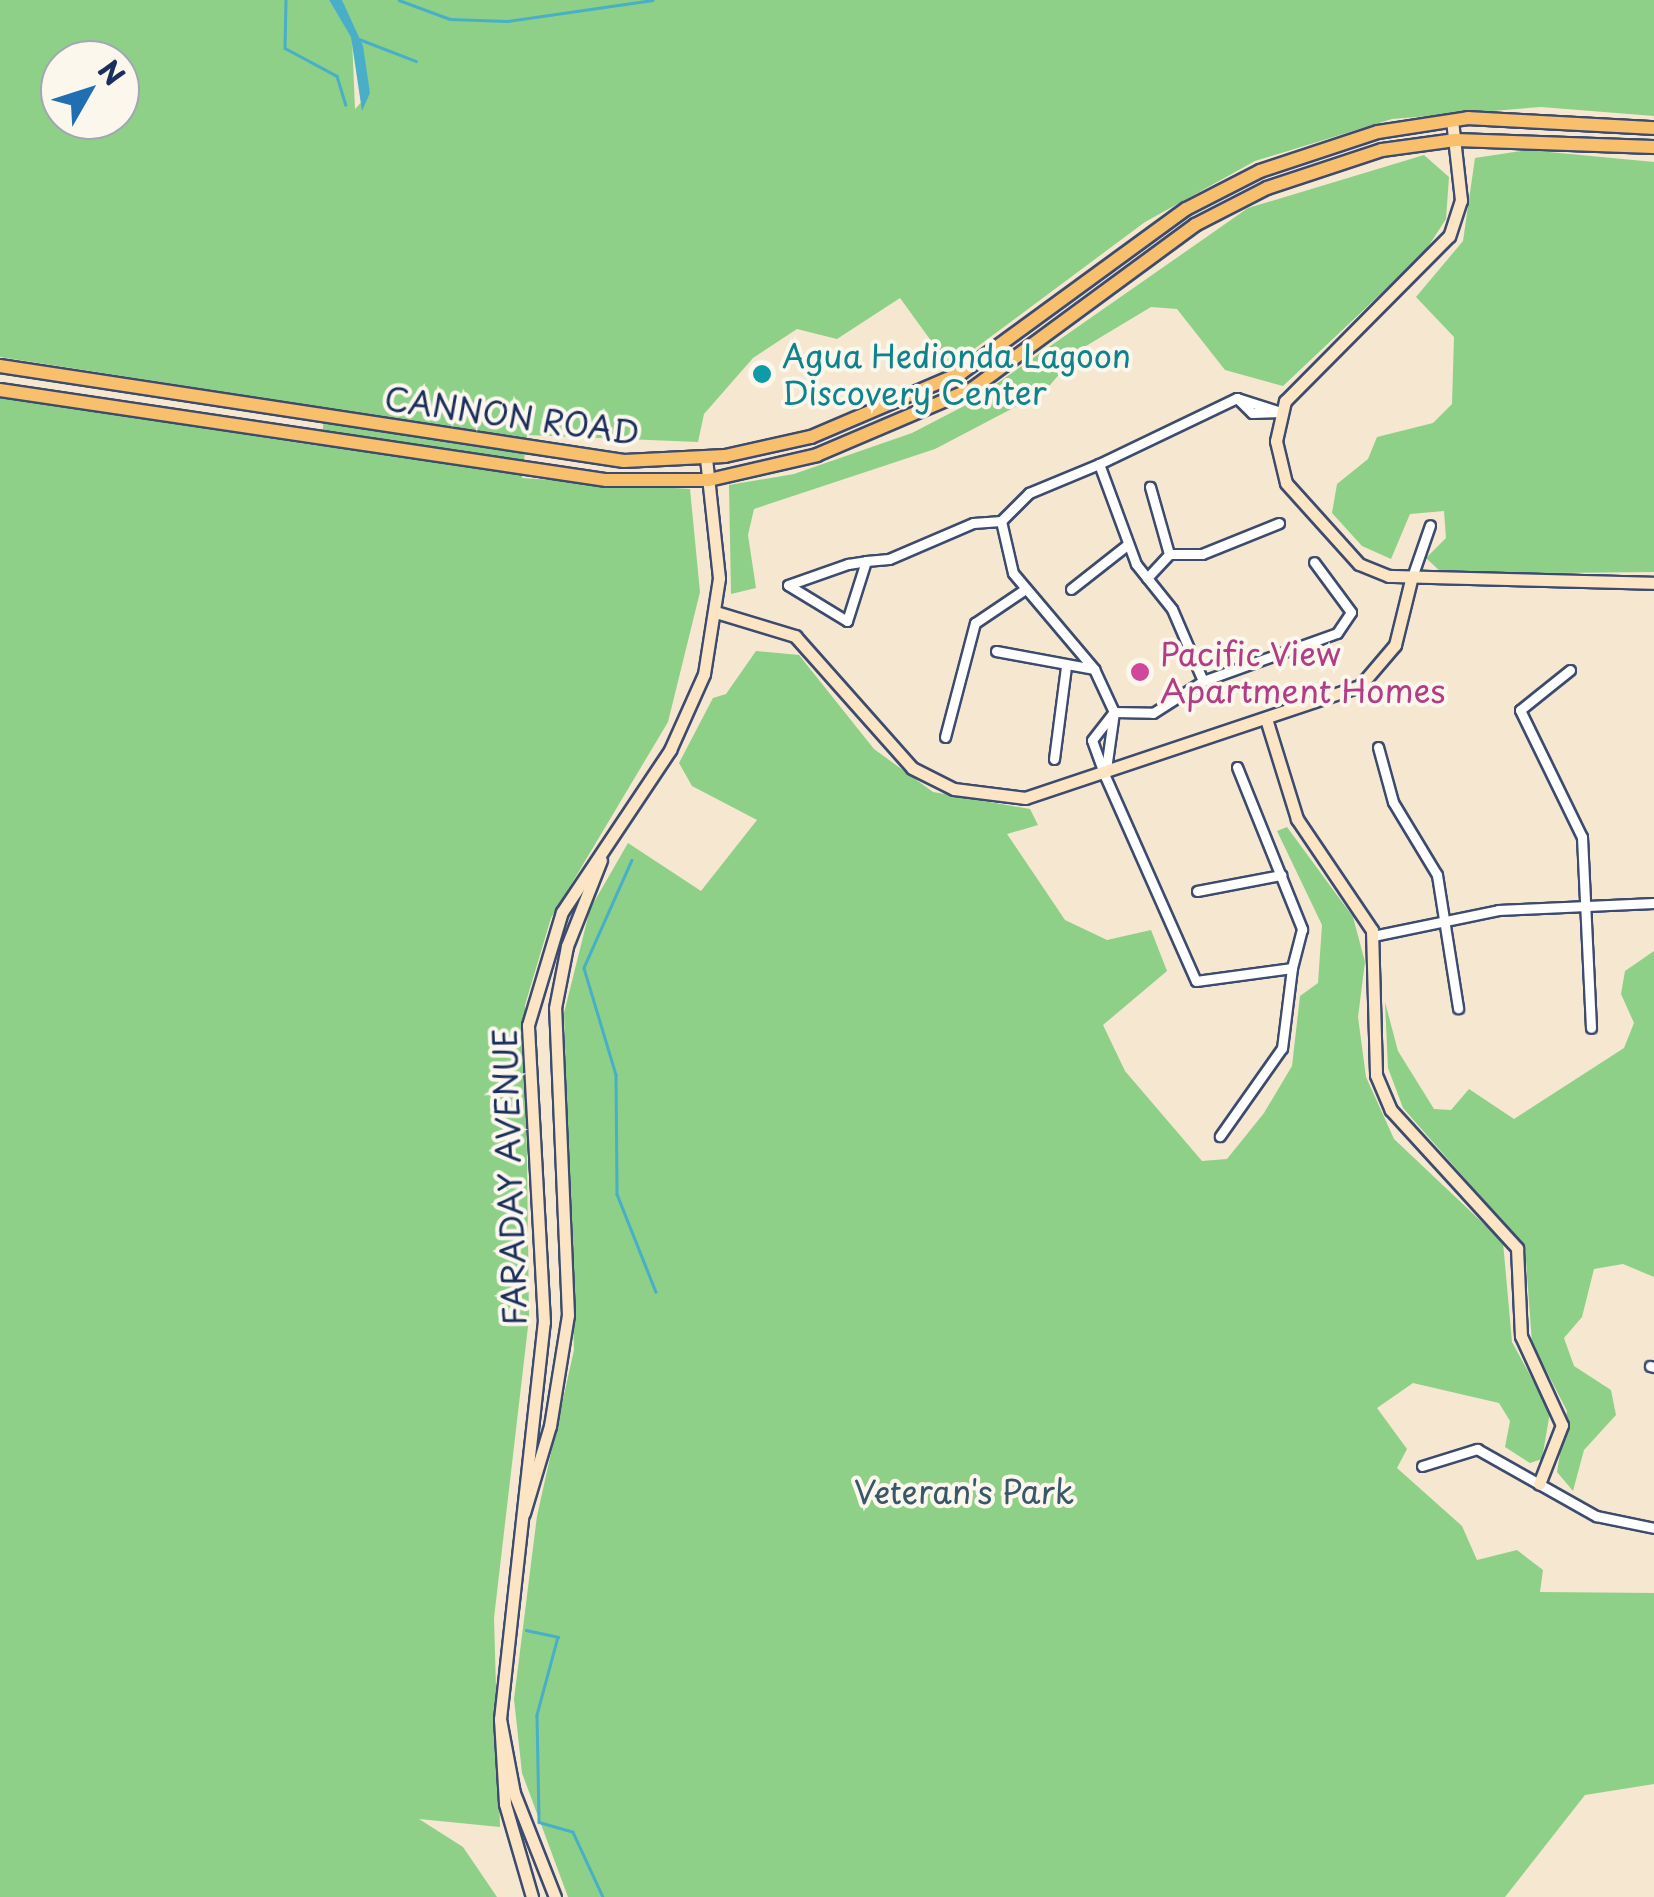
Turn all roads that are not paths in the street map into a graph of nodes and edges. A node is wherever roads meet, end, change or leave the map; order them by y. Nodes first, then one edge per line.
1 (1452, 120) junction
2 (1654, 128) edge
3 (1455, 140) junction
4 (1654, 147) edge
5 (0, 366) edge
6 (0, 390) edge
7 (1281, 412) junction
8 (706, 458) junction
9 (1099, 464) junction
10 (710, 484) junction
11 (1150, 487) dead end
12 (1001, 521) junction
13 (1279, 523) dead end
14 (1430, 525) dead end
15 (1127, 545) junction
16 (1169, 554) junction
17 (866, 561) junction
18 (1314, 562) dead end
19 (1147, 578) junction
20 (1412, 580) junction
21 (1654, 583) edge
22 (1071, 589) dead end
23 (1024, 590) junction
24 (716, 612) junction
25 (996, 651) dead end
26 (1066, 666) junction
27 (1094, 670) junction
28 (1570, 670) dead end
29 (1203, 681) junction
30 (1114, 712) junction
31 (1266, 722) junction
32 (945, 737) dead end
33 (1378, 748) dead end
34 (1054, 759) dead end
35 (1238, 766) dead end
36 (1105, 776) junction
37 (605, 852) junction
38 (1281, 874) junction
39 (1196, 890) dead end
40 (1583, 902) junction
41 (1654, 903) edge
42 (1448, 920) junction
43 (1373, 936) junction
44 (1292, 968) junction
45 (1458, 1008) dead end
46 (1591, 1028) dead end
47 (1220, 1136) dead end
48 (1422, 1466) dead end
49 (1540, 1484) junction
50 (522, 1517) junction
51 (1654, 1528) edge
52 (500, 1719) junction
53 (532, 1897) edge
54 (555, 1897) edge

1 - 2 main road, CANNON ROAD
1 - 3 street
1 - 8 main road, CANNON ROAD
3 - 4 main road, CANNON ROAD
3 - 7 street
3 - 10 main road, CANNON ROAD
5 - 8 main road, CANNON ROAD
6 - 10 main road, CANNON ROAD
7 - 9 street
7 - 20 street
8 - 10 street, FARADAY AVENUE
9 - 12 street
9 - 15 street
10 - 24 street, FARADAY AVENUE
11 - 16 street
12 - 17 street
12 - 23 street
13 - 16 street
14 - 20 street
15 - 19 street
15 - 22 street
16 - 19 street
17 - 17 street
18 - 29 street
19 - 29 street
20 - 21 street
20 - 31 street
23 - 27 street
23 - 32 street
24 - 36 street
24 - 37 street, FARADAY AVENUE
25 - 26 street
26 - 27 street
26 - 34 street
27 - 30 street
28 - 40 street
29 - 30 street
30 - 36 street
30 - 36 street
31 - 36 street
31 - 43 street
33 - 42 street
35 - 38 street
36 - 44 street
37 - 50 street, FARADAY AVENUE
37 - 50 street, FARADAY AVENUE
38 - 39 street
38 - 44 street
40 - 41 street
40 - 42 street
40 - 46 street
42 - 43 street
42 - 45 street
43 - 49 street
44 - 47 street
48 - 49 street
49 - 51 street
50 - 52 street, FARADAY AVENUE
52 - 53 street, FARADAY AVENUE
52 - 54 street, FARADAY AVENUE

